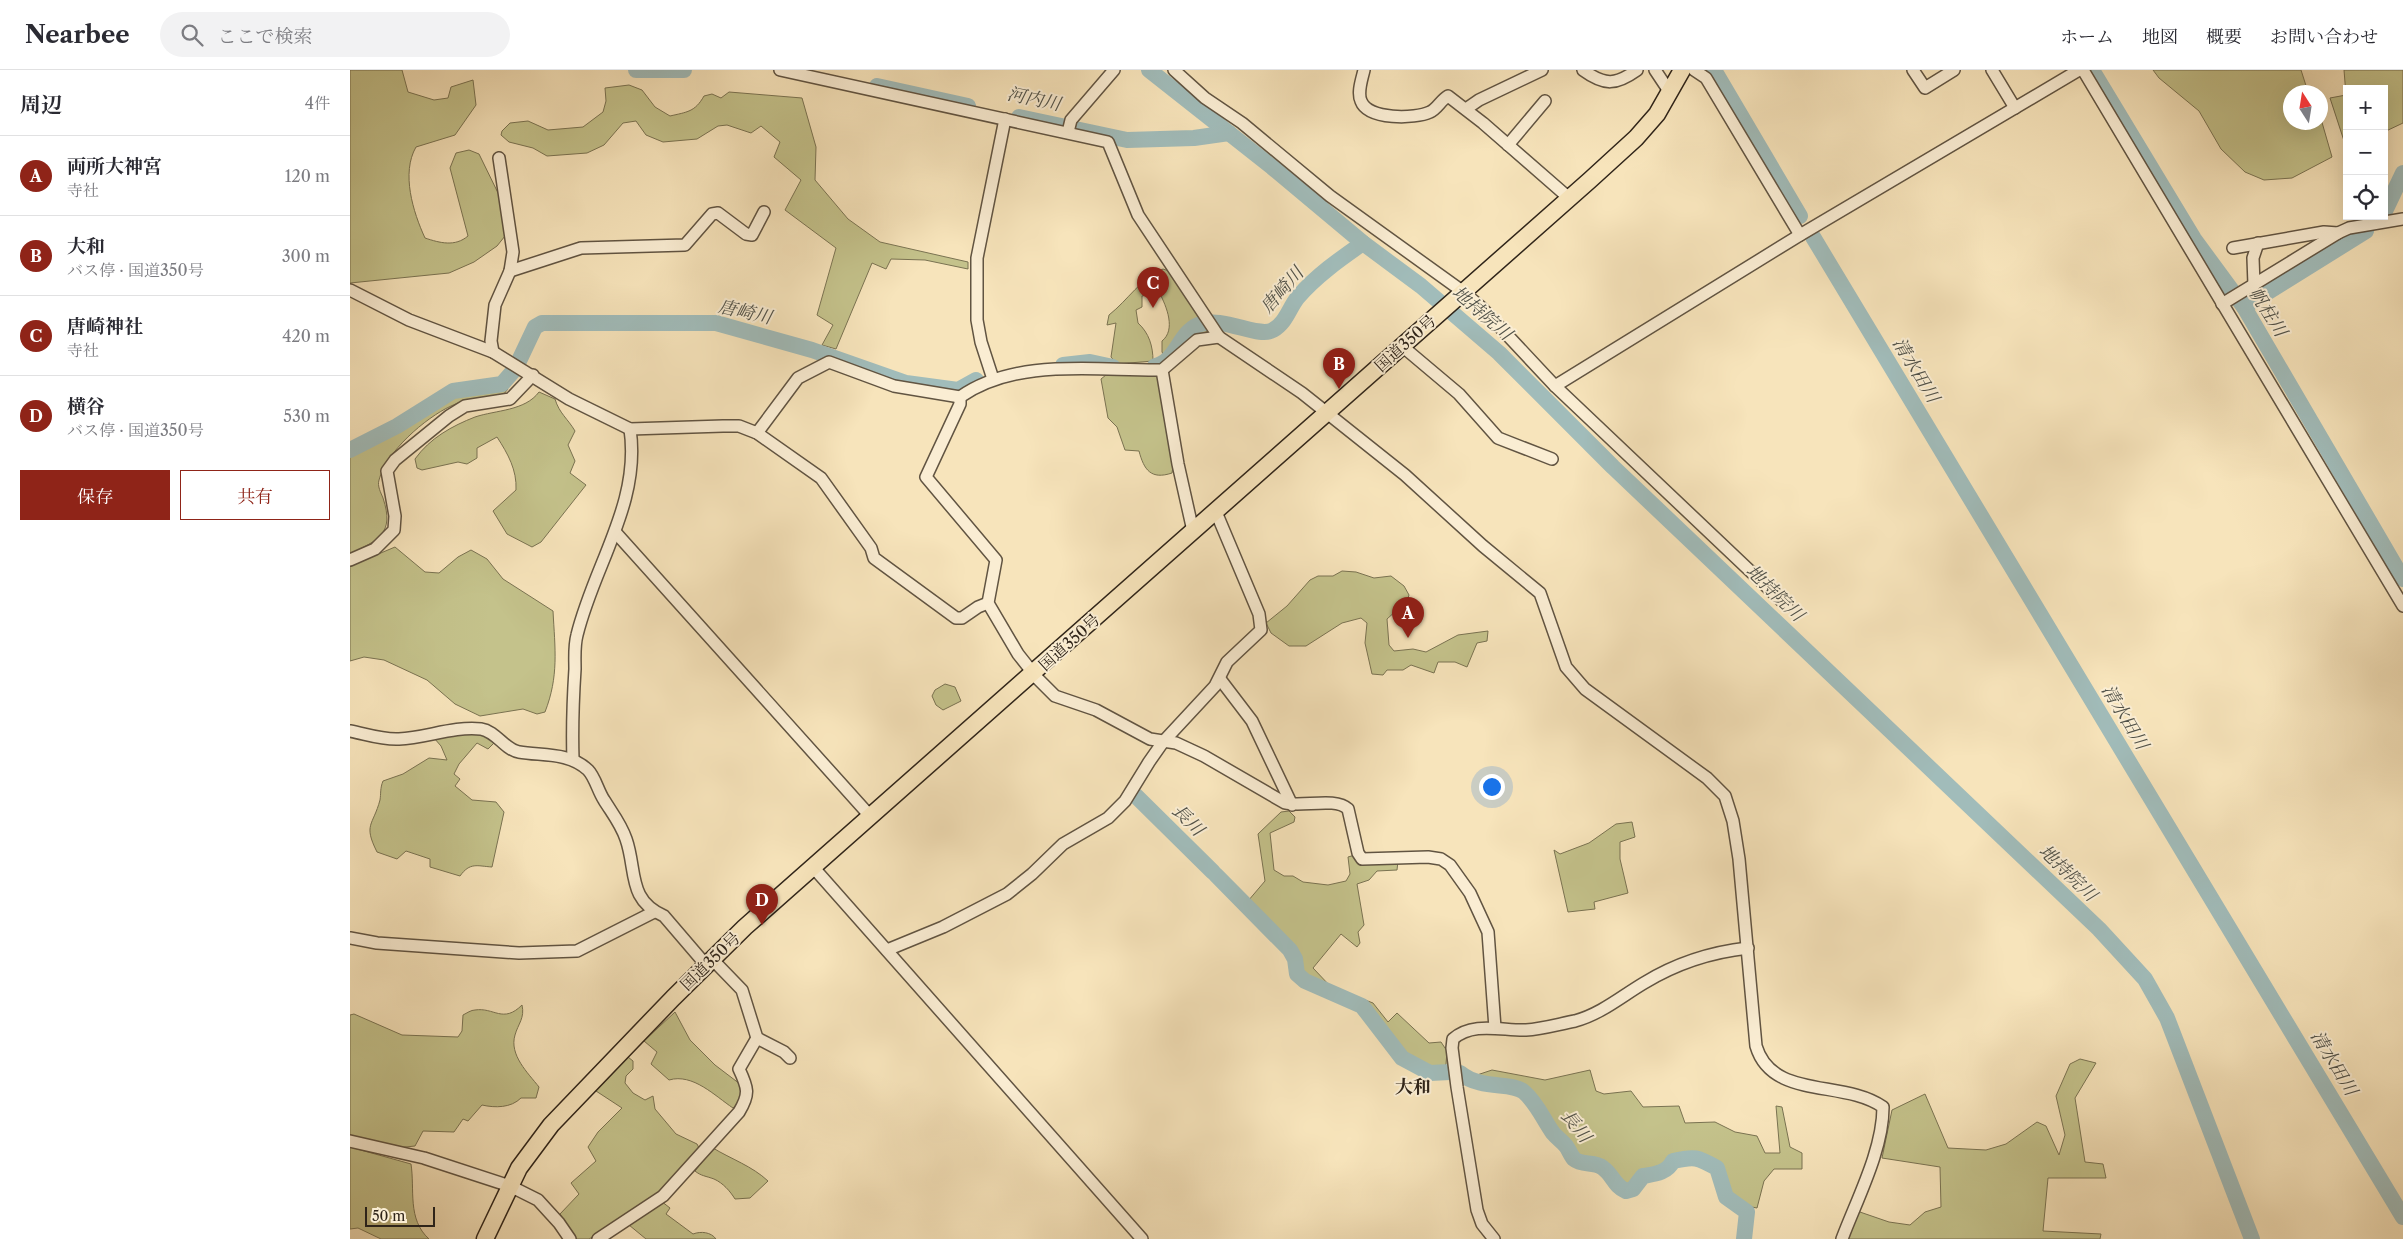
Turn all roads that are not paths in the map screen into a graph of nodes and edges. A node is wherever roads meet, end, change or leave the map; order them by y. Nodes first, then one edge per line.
1 (780, 70) edge
2 (1114, 70) edge
3 (1174, 70) edge
4 (1364, 70) edge
5 (1542, 70) edge
6 (1583, 70) edge
7 (1637, 70) edge
8 (1654, 70) edge
9 (1682, 70) edge
10 (1694, 70) edge
11 (1914, 70) edge
12 (1954, 70) edge
13 (1992, 70) edge
14 (2078, 70) edge
15 (2083, 70) edge
16 (1711, 74) edge
17 (1672, 89) junction
18 (1545, 101) dead end
19 (2015, 108) junction
20 (1466, 109) junction
21 (1005, 119) junction
22 (1068, 132) junction
23 (1508, 145) junction
24 (499, 158) dead end
25 (1569, 198) junction
26 (764, 212) dead end
27 (2403, 219) edge
28 (2338, 233) junction
29 (1800, 235) junction
30 (2258, 243) junction
31 (2233, 248) dead end
32 (510, 271) junction
33 (2249, 288) junction
34 (350, 290) edge
35 (1460, 294) junction
36 (2222, 304) junction
37 (1216, 332) junction
38 (1402, 346) junction
39 (492, 352) junction
40 (1162, 370) junction
41 (533, 375) junction
42 (993, 379) junction
43 (1555, 386) junction
44 (960, 397) junction
45 (1326, 414) junction
46 (630, 428) junction
47 (757, 433) junction
48 (1552, 459) dead end
49 (1216, 512) junction
50 (1193, 532) junction
51 (616, 533) junction
52 (350, 560) edge
53 (988, 603) junction
54 (1787, 606) dead end
55 (2403, 606) edge
56 (1033, 673) junction
57 (1220, 679) junction
58 (350, 731) edge
59 (1163, 742) junction
60 (573, 760) junction
61 (1292, 805) junction
62 (870, 816) junction
63 (813, 867) junction
64 (654, 912) junction
65 (350, 938) edge
66 (1748, 948) junction
67 (887, 950) junction
68 (709, 962) junction
69 (1495, 1028) junction
70 (758, 1038) junction
71 (790, 1058) dead end
72 (350, 1141) edge
73 (510, 1186) junction
74 (485, 1239) edge
75 (570, 1239) edge
76 (598, 1239) edge
77 (1142, 1239) edge
78 (1494, 1239) edge
79 (1842, 1239) edge

1 - 21 street
2 - 22 street
3 - 35 street
4 - 20 street
5 - 20 street
6 - 7 street
8 - 17 street
9 - 17 highway, 国道350号
10 - 16 street
11 - 12 street
13 - 19 street
14 - 19 street
15 - 36 street
16 - 29 street
17 - 25 highway, 国道350号
18 - 23 street
19 - 29 street
20 - 23 street
21 - 22 street
21 - 42 street
22 - 37 street
23 - 25 street
24 - 32 street
25 - 35 highway, 国道350号
26 - 32 street
27 - 28 street
28 - 30 street
28 - 33 street
29 - 43 street
30 - 31 street
30 - 33 street
32 - 39 street
33 - 36 street
34 - 39 street
35 - 38 highway, 国道350号
35 - 43 street
36 - 55 street
37 - 40 street
37 - 45 street
38 - 45 highway, 国道350号
38 - 48 street
39 - 41 street
40 - 42 street
40 - 50 street
41 - 46 street
41 - 52 street
42 - 44 street
43 - 54 street
44 - 47 street
44 - 53 street
45 - 49 highway, 国道350号
45 - 66 street
46 - 47 street
46 - 51 street
47 - 53 street
49 - 50 highway, 国道350号
49 - 57 street
50 - 56 highway, 国道350号
51 - 60 street
51 - 62 street
53 - 56 street
56 - 59 street
56 - 62 highway, 国道350号
57 - 59 street
57 - 61 street
58 - 60 street
59 - 61 street
59 - 67 street
60 - 64 street
61 - 69 street
62 - 63 highway, 国道350号
63 - 67 street
63 - 68 highway, 国道350号
64 - 65 street
64 - 68 street
66 - 69 street
66 - 79 street
67 - 77 street
68 - 70 street
68 - 73 highway, 国道350号
69 - 78 street
70 - 71 street
70 - 76 street
72 - 73 street
73 - 74 highway, 国道350号
73 - 75 street

